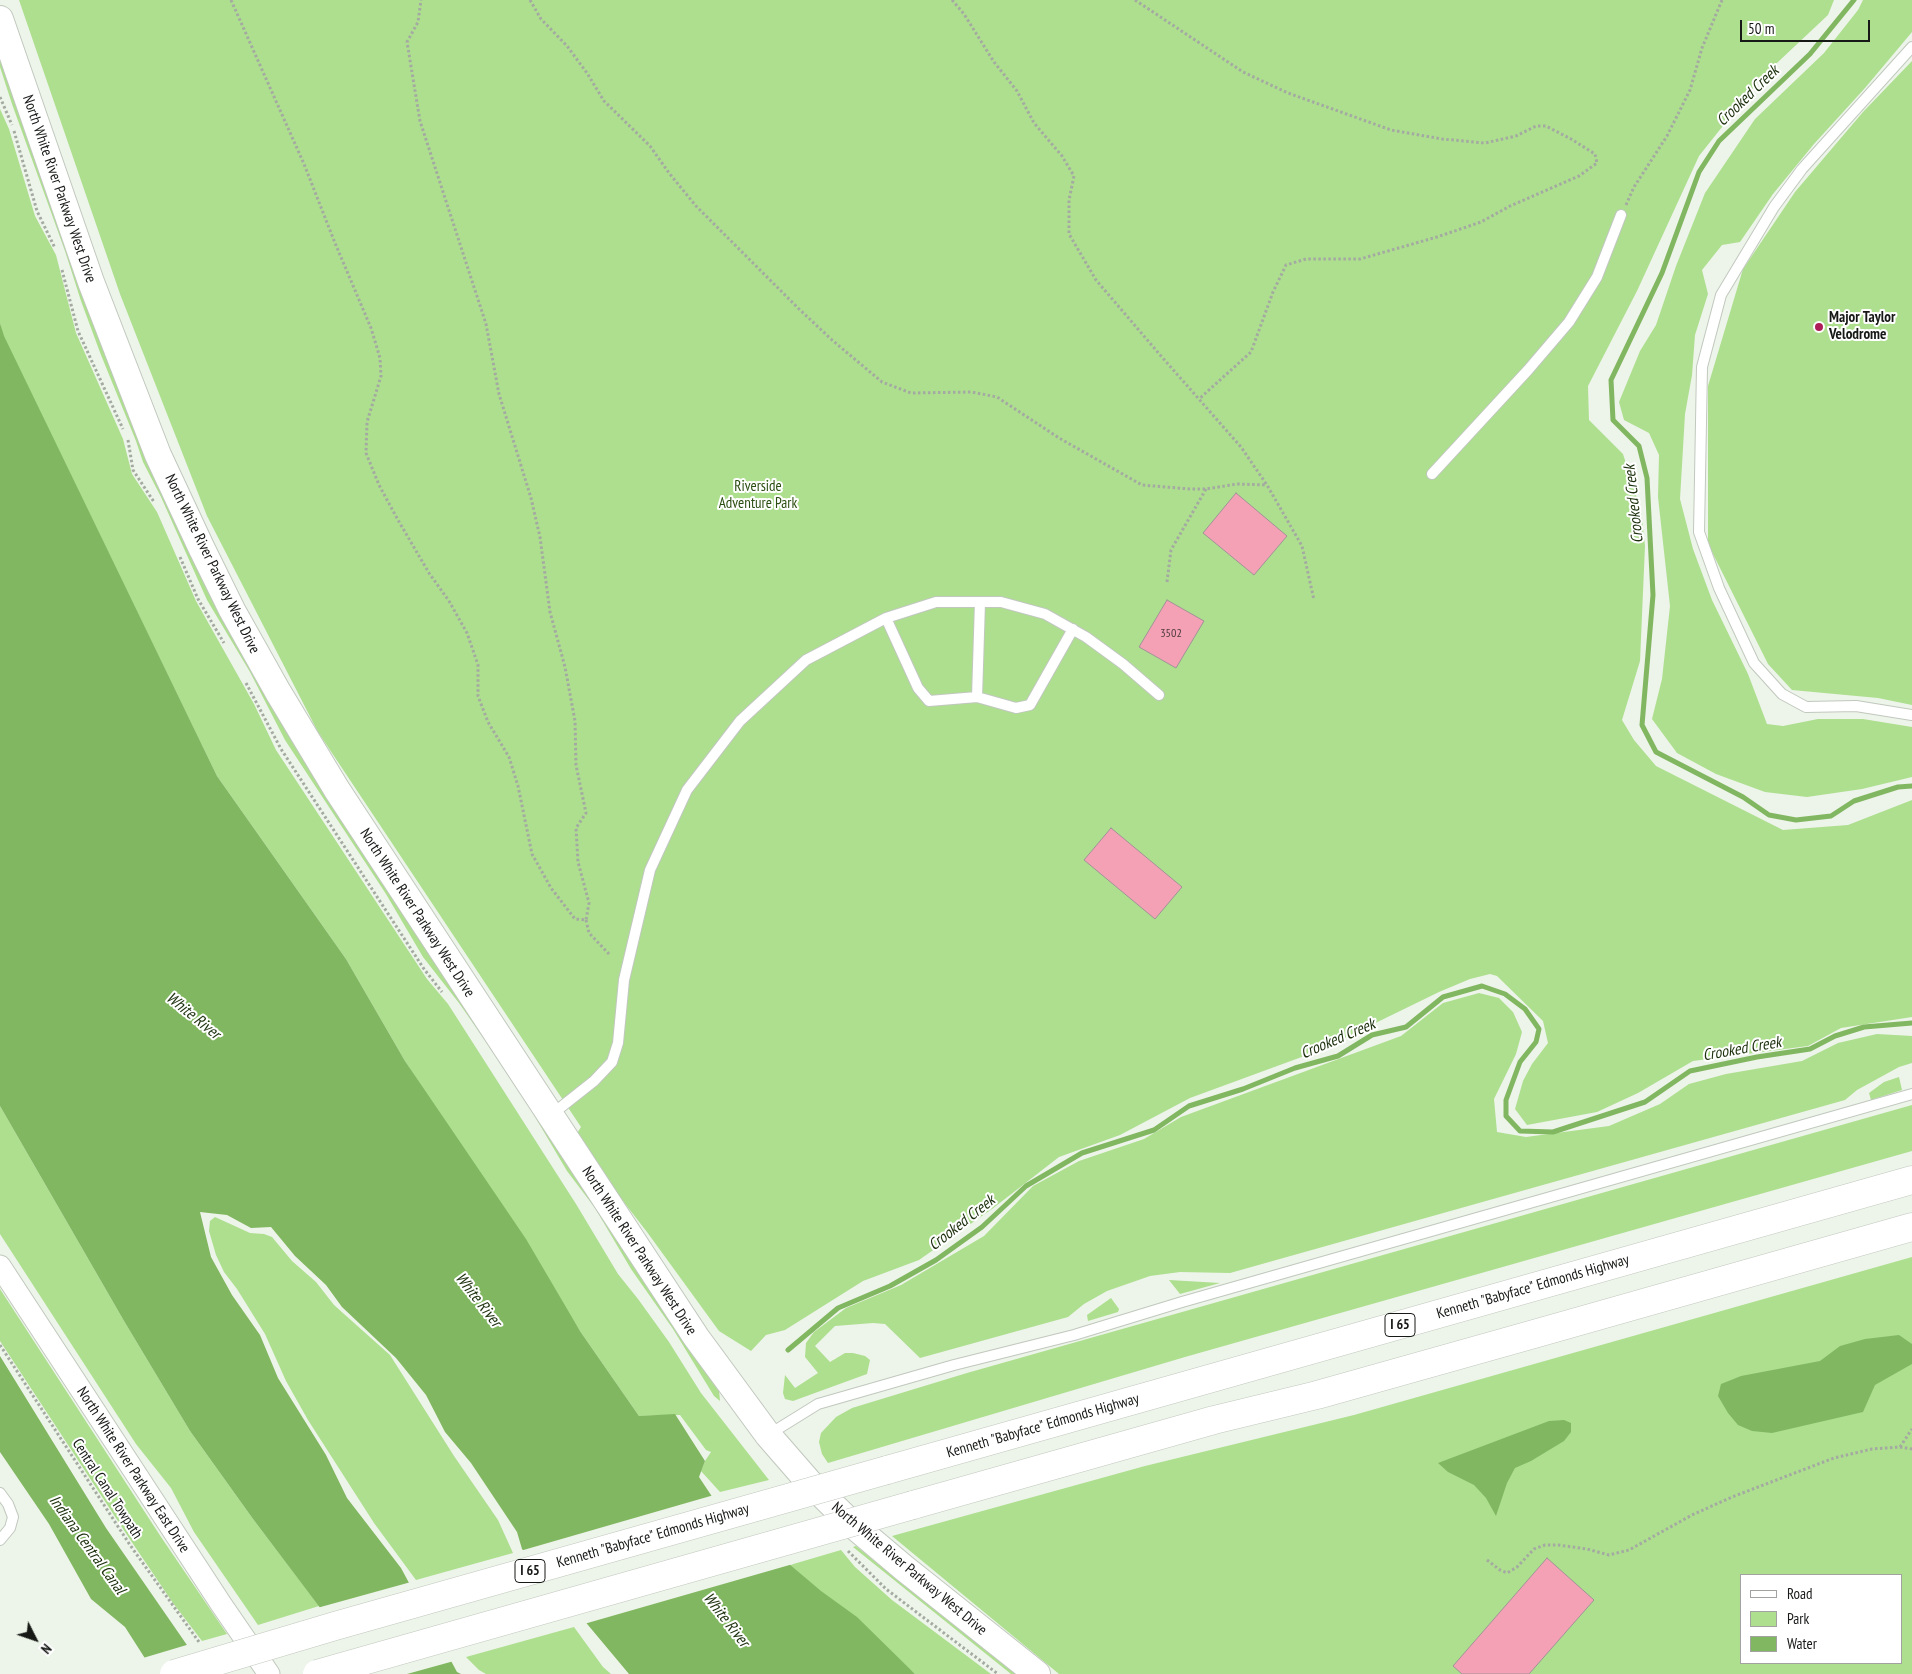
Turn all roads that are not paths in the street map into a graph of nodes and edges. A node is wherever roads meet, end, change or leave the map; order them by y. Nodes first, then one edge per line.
1 (0, 19) edge
2 (1912, 47) edge
3 (1621, 215) road end
4 (1432, 474) dead end
5 (980, 602) junction
6 (886, 618) junction
7 (1073, 630) junction
8 (1159, 695) dead end
9 (977, 697) junction
10 (1912, 716) edge
11 (1912, 1094) edge
12 (550, 1115) junction
13 (1912, 1180) edge
14 (1912, 1227) edge
15 (0, 1266) edge
16 (768, 1435) junction
17 (0, 1493) edge
18 (0, 1540) edge
19 (174, 1674) edge
20 (269, 1674) edge
21 (317, 1674) edge
22 (1037, 1674) edge

1 - 12 street, North White River Parkway West Drive
2 - 10 lane
3 - 4 lane
5 - 6 lane
5 - 7 lane
5 - 9 lane
6 - 9 lane
6 - 12 lane
7 - 8 lane
7 - 9 lane
11 - 16 lane
12 - 16 street, North White River Parkway West Drive
13 - 19 highway, Kenneth "Babyface" Edmonds Highway / I 65, bridge
14 - 21 highway, bridge
15 - 20 street, North White River Parkway East Drive
16 - 22 street, North White River Parkway West Drive
17 - 18 lane

